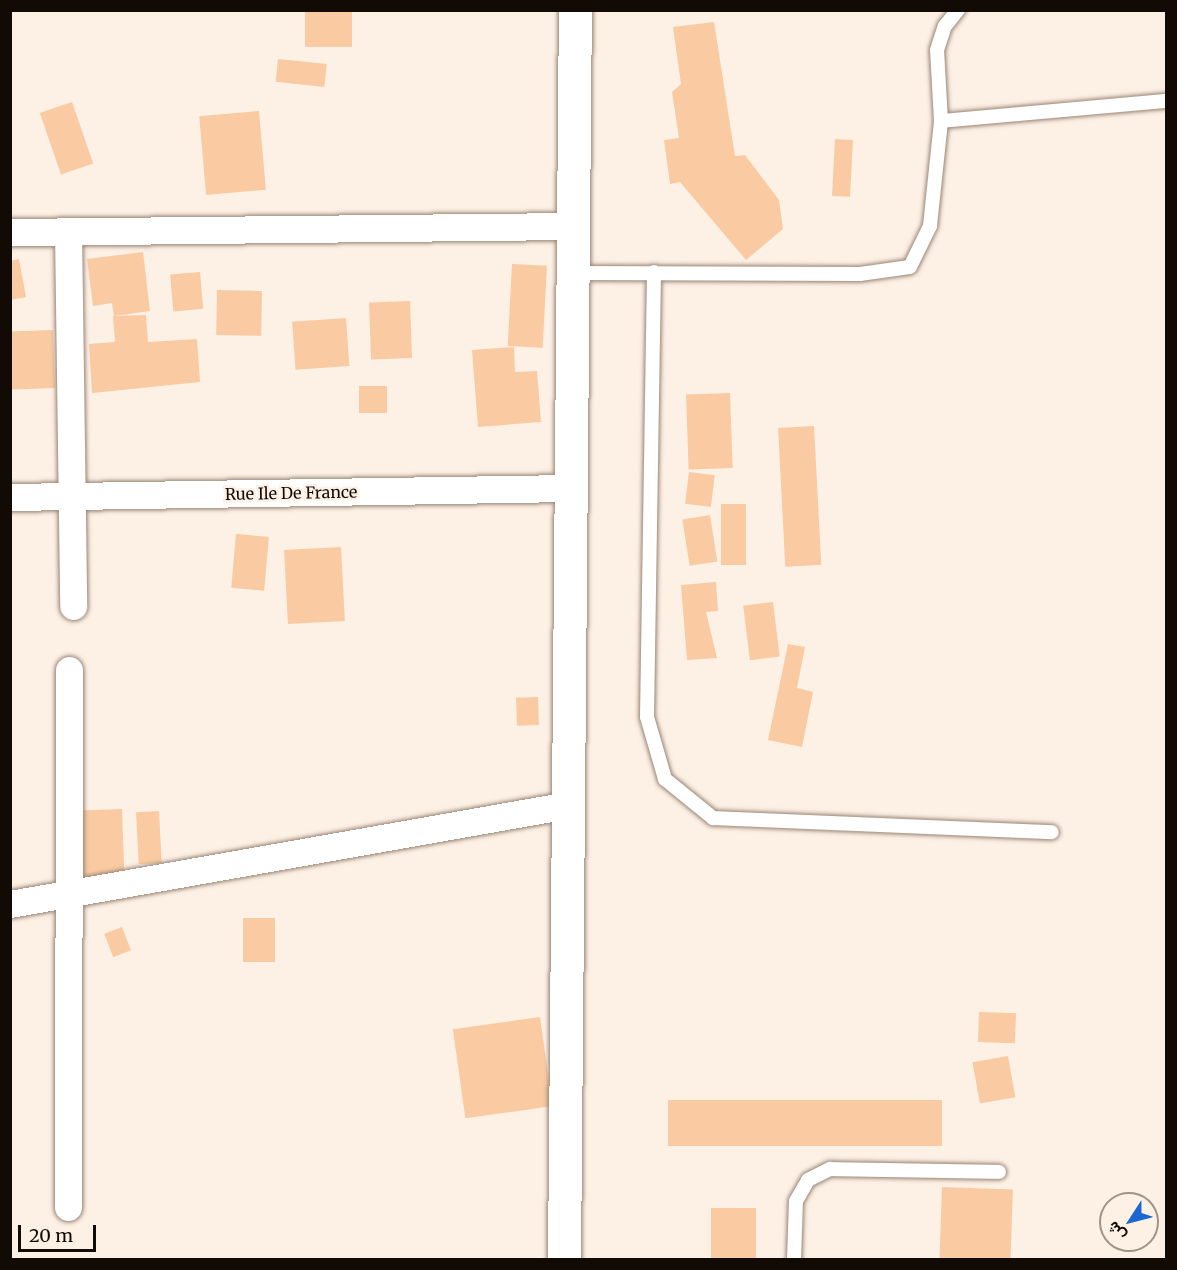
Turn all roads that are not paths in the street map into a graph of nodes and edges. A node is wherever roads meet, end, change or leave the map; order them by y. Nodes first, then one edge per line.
1 (575, 10) edge
2 (958, 10) edge
3 (1167, 101) edge
4 (941, 121) junction
5 (573, 226) junction
6 (68, 231) junction
7 (10, 232) edge
8 (654, 272) junction
9 (573, 273) junction
10 (571, 488) junction
11 (10, 497) edge
12 (69, 498) junction
13 (73, 606) dead end
14 (69, 670) dead end
15 (568, 805) junction
16 (1052, 832) dead end
17 (65, 894) junction
18 (10, 904) edge
19 (999, 1172) dead end
20 (68, 1207) dead end
21 (564, 1260) edge
22 (794, 1260) edge

1 - 5 main road
2 - 4 lane
3 - 4 lane
4 - 8 lane
5 - 6 street
5 - 9 main road
6 - 7 street
6 - 12 street
8 - 9 lane
8 - 16 lane
9 - 10 main road
10 - 12 street, Rue Ile De France
10 - 15 main road
11 - 12 street, Rue Ile De France
12 - 13 street
14 - 17 street
15 - 17 street
15 - 21 main road
17 - 18 street
17 - 20 street
19 - 22 lane

